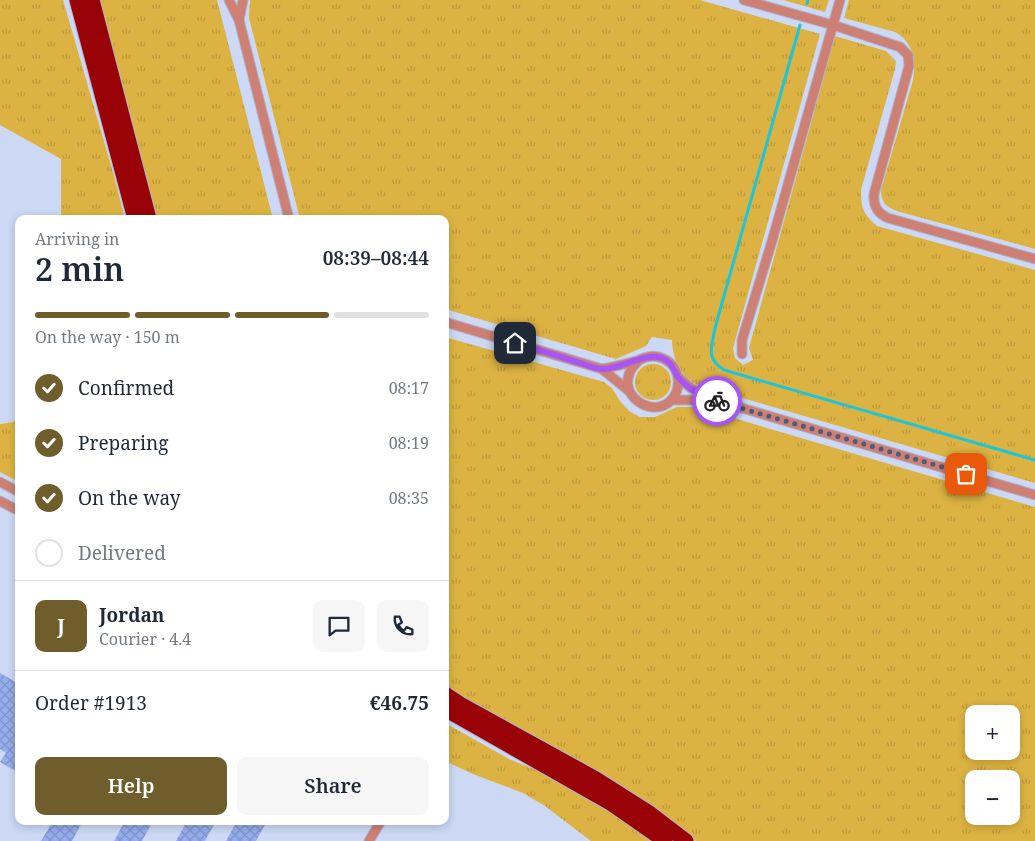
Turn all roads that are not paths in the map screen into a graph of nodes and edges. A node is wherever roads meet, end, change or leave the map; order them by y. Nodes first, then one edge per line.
1 (77, 0) edge
2 (92, 0) edge
3 (229, 0) edge
4 (243, 0) edge
5 (744, 0) edge
6 (840, 0) edge
7 (239, 20) junction
8 (833, 25) junction
9 (134, 215) edge
10 (148, 215) edge
11 (288, 215) edge
12 (1035, 258) edge
13 (449, 323) edge
14 (742, 354) dead end
15 (638, 361) junction
16 (602, 369) junction
17 (678, 377) junction
18 (629, 391) junction
19 (671, 400) junction
20 (709, 400) junction
21 (0, 482) edge
22 (15, 490) edge
23 (1035, 495) edge
24 (0, 501) edge
25 (15, 509) edge
26 (449, 696) edge
27 (449, 713) edge
28 (379, 825) edge
29 (369, 841) edge
30 (665, 841) edge
31 (686, 841) edge

1 - 9 highway
2 - 10 highway
3 - 7 street
4 - 7 street
5 - 8 street
6 - 8 street
7 - 11 street
8 - 12 street
8 - 14 street
13 - 16 street
15 - 16 street
15 - 17 street
15 - 18 street
16 - 18 street
17 - 19 street
17 - 20 street
18 - 19 street
19 - 20 street
20 - 23 street
21 - 22 street
24 - 25 street
26 - 31 highway
27 - 30 highway
28 - 29 street

